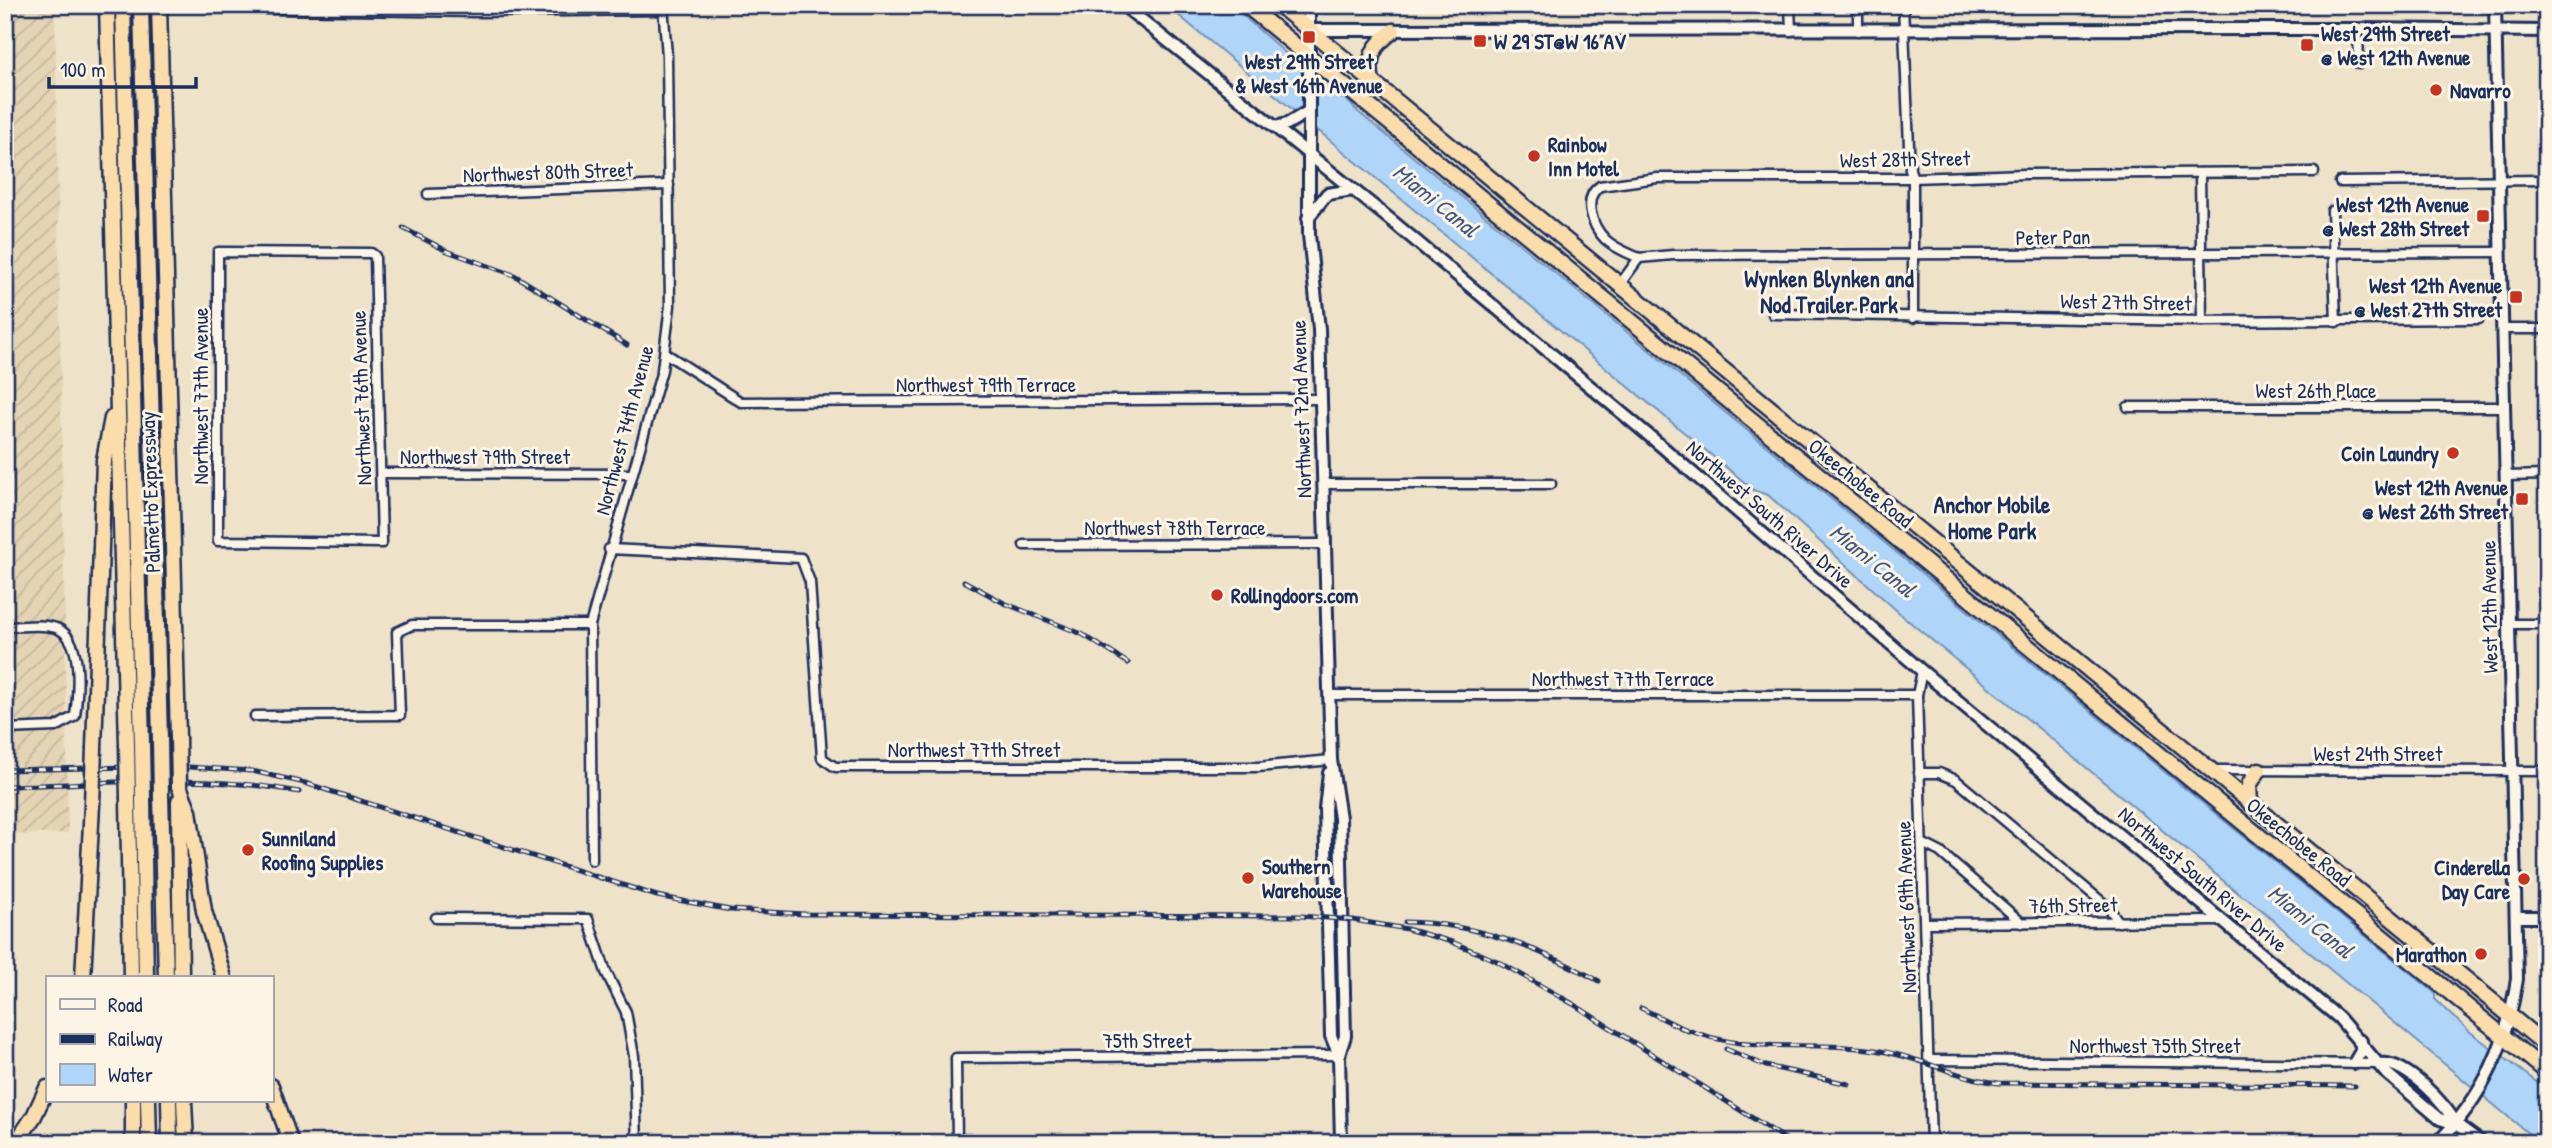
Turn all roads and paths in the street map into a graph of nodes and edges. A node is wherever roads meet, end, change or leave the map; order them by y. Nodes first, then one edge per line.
1 (107, 5) edge
2 (123, 5) edge
3 (159, 5) edge
4 (1123, 5) edge
5 (1246, 5) edge
6 (1279, 5) edge
7 (1309, 5) edge
8 (1790, 5) edge
9 (1858, 5) edge
10 (1903, 5) edge
11 (2495, 5) edge
12 (141, 6) edge
13 (220, 8) dead end
14 (663, 8) edge
15 (2358, 29) junction
16 (1309, 30) junction
17 (1393, 31) junction
18 (1791, 31) junction
19 (1903, 31) junction
20 (1858, 32) junction
21 (2495, 32) junction
22 (2547, 32) edge
23 (1308, 56) junction
24 (2359, 64) dead end
25 (1372, 82) junction
26 (1309, 111) junction
27 (1275, 127) junction
28 (1309, 155) junction
29 (2314, 172) dead end
30 (2200, 173) junction
31 (1913, 178) junction
32 (2499, 180) junction
33 (2547, 180) edge
34 (2340, 182) dead end
35 (669, 186) junction
36 (1353, 190) junction
37 (428, 194) dead end
38 (2332, 211) dead end
39 (1308, 218) junction
40 (2501, 252) junction
41 (371, 253) joint
42 (2200, 253) junction
43 (2333, 254) junction
44 (1912, 256) junction
45 (1639, 258) junction
46 (1620, 284) junction
47 (1773, 314) dead end
48 (1913, 318) junction
49 (2479, 319) dead end
50 (2202, 321) junction
51 (2336, 322) junction
52 (2503, 329) junction
53 (2547, 329) edge
54 (665, 354) junction
55 (117, 393) junction
56 (1321, 399) junction
57 (2128, 407) dead end
58 (2504, 407) junction
59 (382, 473) junction
60 (631, 474) junction
61 (2547, 475) edge
62 (2506, 476) junction
63 (1324, 484) junction
64 (1551, 484) dead end
65 (382, 543) joint
66 (1325, 544) junction
67 (1024, 545) dead end
68 (610, 549) junction
69 (2509, 624) junction
70 (2547, 624) edge
71 (590, 625) junction
72 (5, 627) edge
73 (1922, 671) junction
74 (1329, 695) junction
75 (1917, 695) junction
76 (255, 716) dead end
77 (5, 729) edge
78 (134, 745) junction
79 (2162, 757) junction
80 (1331, 760) junction
81 (2210, 770) junction
82 (2259, 770) junction
83 (2512, 771) junction
84 (2547, 771) edge
85 (1919, 774) junction
86 (180, 792) junction
87 (2250, 803) junction
88 (1922, 843) junction
89 (592, 860) dead end
90 (2515, 916) junction
91 (2547, 917) edge
92 (436, 918) dead end
93 (2222, 921) junction
94 (2119, 922) junction
95 (1925, 923) junction
96 (2022, 923) junction
97 (83, 976) edge
98 (131, 976) edge
99 (146, 976) edge
100 (166, 976) edge
101 (180, 976) edge
102 (223, 976) edge
103 (2511, 1017) junction
104 (2361, 1041) junction
105 (2503, 1045) junction
106 (2547, 1046) edge
107 (1339, 1055) junction
108 (1929, 1060) junction
109 (2354, 1063) junction
110 (2381, 1064) junction
111 (2547, 1072) edge
112 (46, 1090) edge
113 (273, 1091) edge
114 (133, 1102) edge
115 (148, 1102) edge
116 (169, 1102) edge
117 (184, 1102) edge
118 (34, 1116) junction
119 (2456, 1124) junction
120 (287, 1127) junction
121 (16, 1143) edge
122 (28, 1143) edge
123 (133, 1143) edge
124 (149, 1143) edge
125 (170, 1143) edge
126 (186, 1143) edge
127 (291, 1143) edge
128 (303, 1143) edge
129 (637, 1143) edge
130 (957, 1143) edge
131 (1340, 1143) edge
132 (1931, 1143) edge
133 (2437, 1143) edge
134 (2482, 1143) edge

1 - 55 highway, Palmetto Expressway
2 - 78 highway
3 - 86 highway, Palmetto Expressway, bridge
4 - 27 street, Northwest South River Drive
5 - 23 highway, Okeechobee Road
6 - 16 highway, Okeechobee Road
7 - 16 street, Northwest 72nd Avenue
8 - 18 street
9 - 20 street
10 - 19 street
11 - 21 street, West 12th Avenue
12 - 100 highway, bridge
13 - 14 street
14 - 35 street, Northwest 74th Avenue
15 - 19 street
15 - 21 street
15 - 24 street
16 - 17 street
16 - 23 street, Northwest 72nd Avenue
16 - 25 highway, Okeechobee Road
17 - 18 street
17 - 25 highway
18 - 20 street
19 - 20 street
19 - 31 street
21 - 22 street
21 - 32 street, West 12th Avenue
23 - 26 street, Northwest 72nd Avenue
23 - 79 highway, Okeechobee Road
25 - 46 highway, Okeechobee Road
26 - 27 street
26 - 28 street, Northwest 72nd Avenue
27 - 28 street, Northwest South River Drive
28 - 36 street, Northwest South River Drive
28 - 39 street, Northwest 72nd Avenue
29 - 30 street, West 28th Street
30 - 31 street, West 28th Street
30 - 42 street
31 - 44 street
31 - 45 street, West 28th Street
32 - 33 street
32 - 34 street
32 - 40 street, West 12th Avenue
35 - 37 street, Northwest 80th Street
35 - 54 street, Northwest 74th Avenue
36 - 39 street
36 - 73 street, Northwest South River Drive
38 - 43 street
39 - 56 street, Northwest 72nd Avenue
40 - 43 street, Peter Pan
40 - 52 street, West 12th Avenue
41 - 59 street, Northwest 76th Avenue
41 - 65 street, Northwest 77th Avenue
42 - 43 street, Peter Pan
42 - 44 street, Peter Pan
42 - 50 street
43 - 51 street
44 - 45 street, Peter Pan
44 - 48 street
45 - 46 street
46 - 81 highway, Okeechobee Road
47 - 48 street, West 27th Street
48 - 50 street, West 27th Street
49 - 51 street, West 27th Street
50 - 51 street, West 27th Street
52 - 53 street
52 - 58 street, West 12th Avenue
54 - 56 street, Northwest 79th Terrace
54 - 60 street, Northwest 74th Avenue
55 - 78 highway, Palmetto Expressway
55 - 97 highway, bridge
56 - 63 street, Northwest 72nd Avenue
57 - 58 street, West 26th Place
58 - 62 street, West 12th Avenue
59 - 60 street, Northwest 79th Street
59 - 65 street, Northwest 76th Avenue
60 - 68 street, Northwest 74th Avenue
61 - 62 street
62 - 69 street, West 12th Avenue
63 - 64 street
63 - 66 street, Northwest 72nd Avenue
66 - 67 street, Northwest 78th Terrace
66 - 74 street, Northwest 72nd Avenue
68 - 71 street, Northwest 74th Avenue
68 - 80 street, Northwest 77th Street
69 - 70 street
69 - 83 street, West 12th Avenue
71 - 76 street
71 - 89 street, Northwest 74th Avenue
72 - 77 street
73 - 75 street, Northwest 69th Avenue
73 - 93 street, Northwest South River Drive
74 - 75 street, Northwest 77th Terrace
74 - 80 street, Northwest 72nd Avenue
75 - 85 street, Northwest 69th Avenue
78 - 98 highway, Palmetto Expressway, bridge
78 - 99 highway, bridge
79 - 81 highway
79 - 105 highway, Okeechobee Road
80 - 107 street, Northwest 72nd Avenue
81 - 82 street, West 24th Street
81 - 87 highway, Okeechobee Road
82 - 83 street, West 24th Street
82 - 87 highway
83 - 84 street, West 24th Street
83 - 90 street, West 12th Avenue
85 - 88 street, Northwest 69th Avenue
85 - 94 street
86 - 101 highway, Palmetto Expressway
86 - 102 highway
87 - 103 highway, Okeechobee Road
88 - 95 street, Northwest 69th Avenue
88 - 96 street
90 - 91 street
90 - 103 street, West 12th Avenue
92 - 129 street
93 - 94 street, 76th Street
93 - 104 street, Northwest South River Drive
94 - 96 street, 76th Street
95 - 96 street, 76th Street
95 - 108 street, Northwest 69th Avenue
103 - 105 street, West 12th Avenue
103 - 106 highway, Okeechobee Road
104 - 109 street
104 - 110 street, Northwest South River Drive
105 - 111 highway, Okeechobee Road
105 - 119 street, West 12th Avenue
107 - 130 street, 75th Street
107 - 131 street, Northwest 72nd Avenue
108 - 109 street, Northwest 75th Street
108 - 132 street, Northwest 69th Avenue
109 - 110 street, Northwest 75th Street
110 - 119 street, Northwest South River Drive
112 - 118 highway
113 - 120 highway
114 - 123 highway
115 - 124 highway
116 - 125 highway
117 - 126 highway
118 - 121 highway
118 - 122 highway
119 - 133 street, West 12th Avenue
119 - 134 street, Northwest South River Drive
120 - 127 highway
120 - 128 highway

